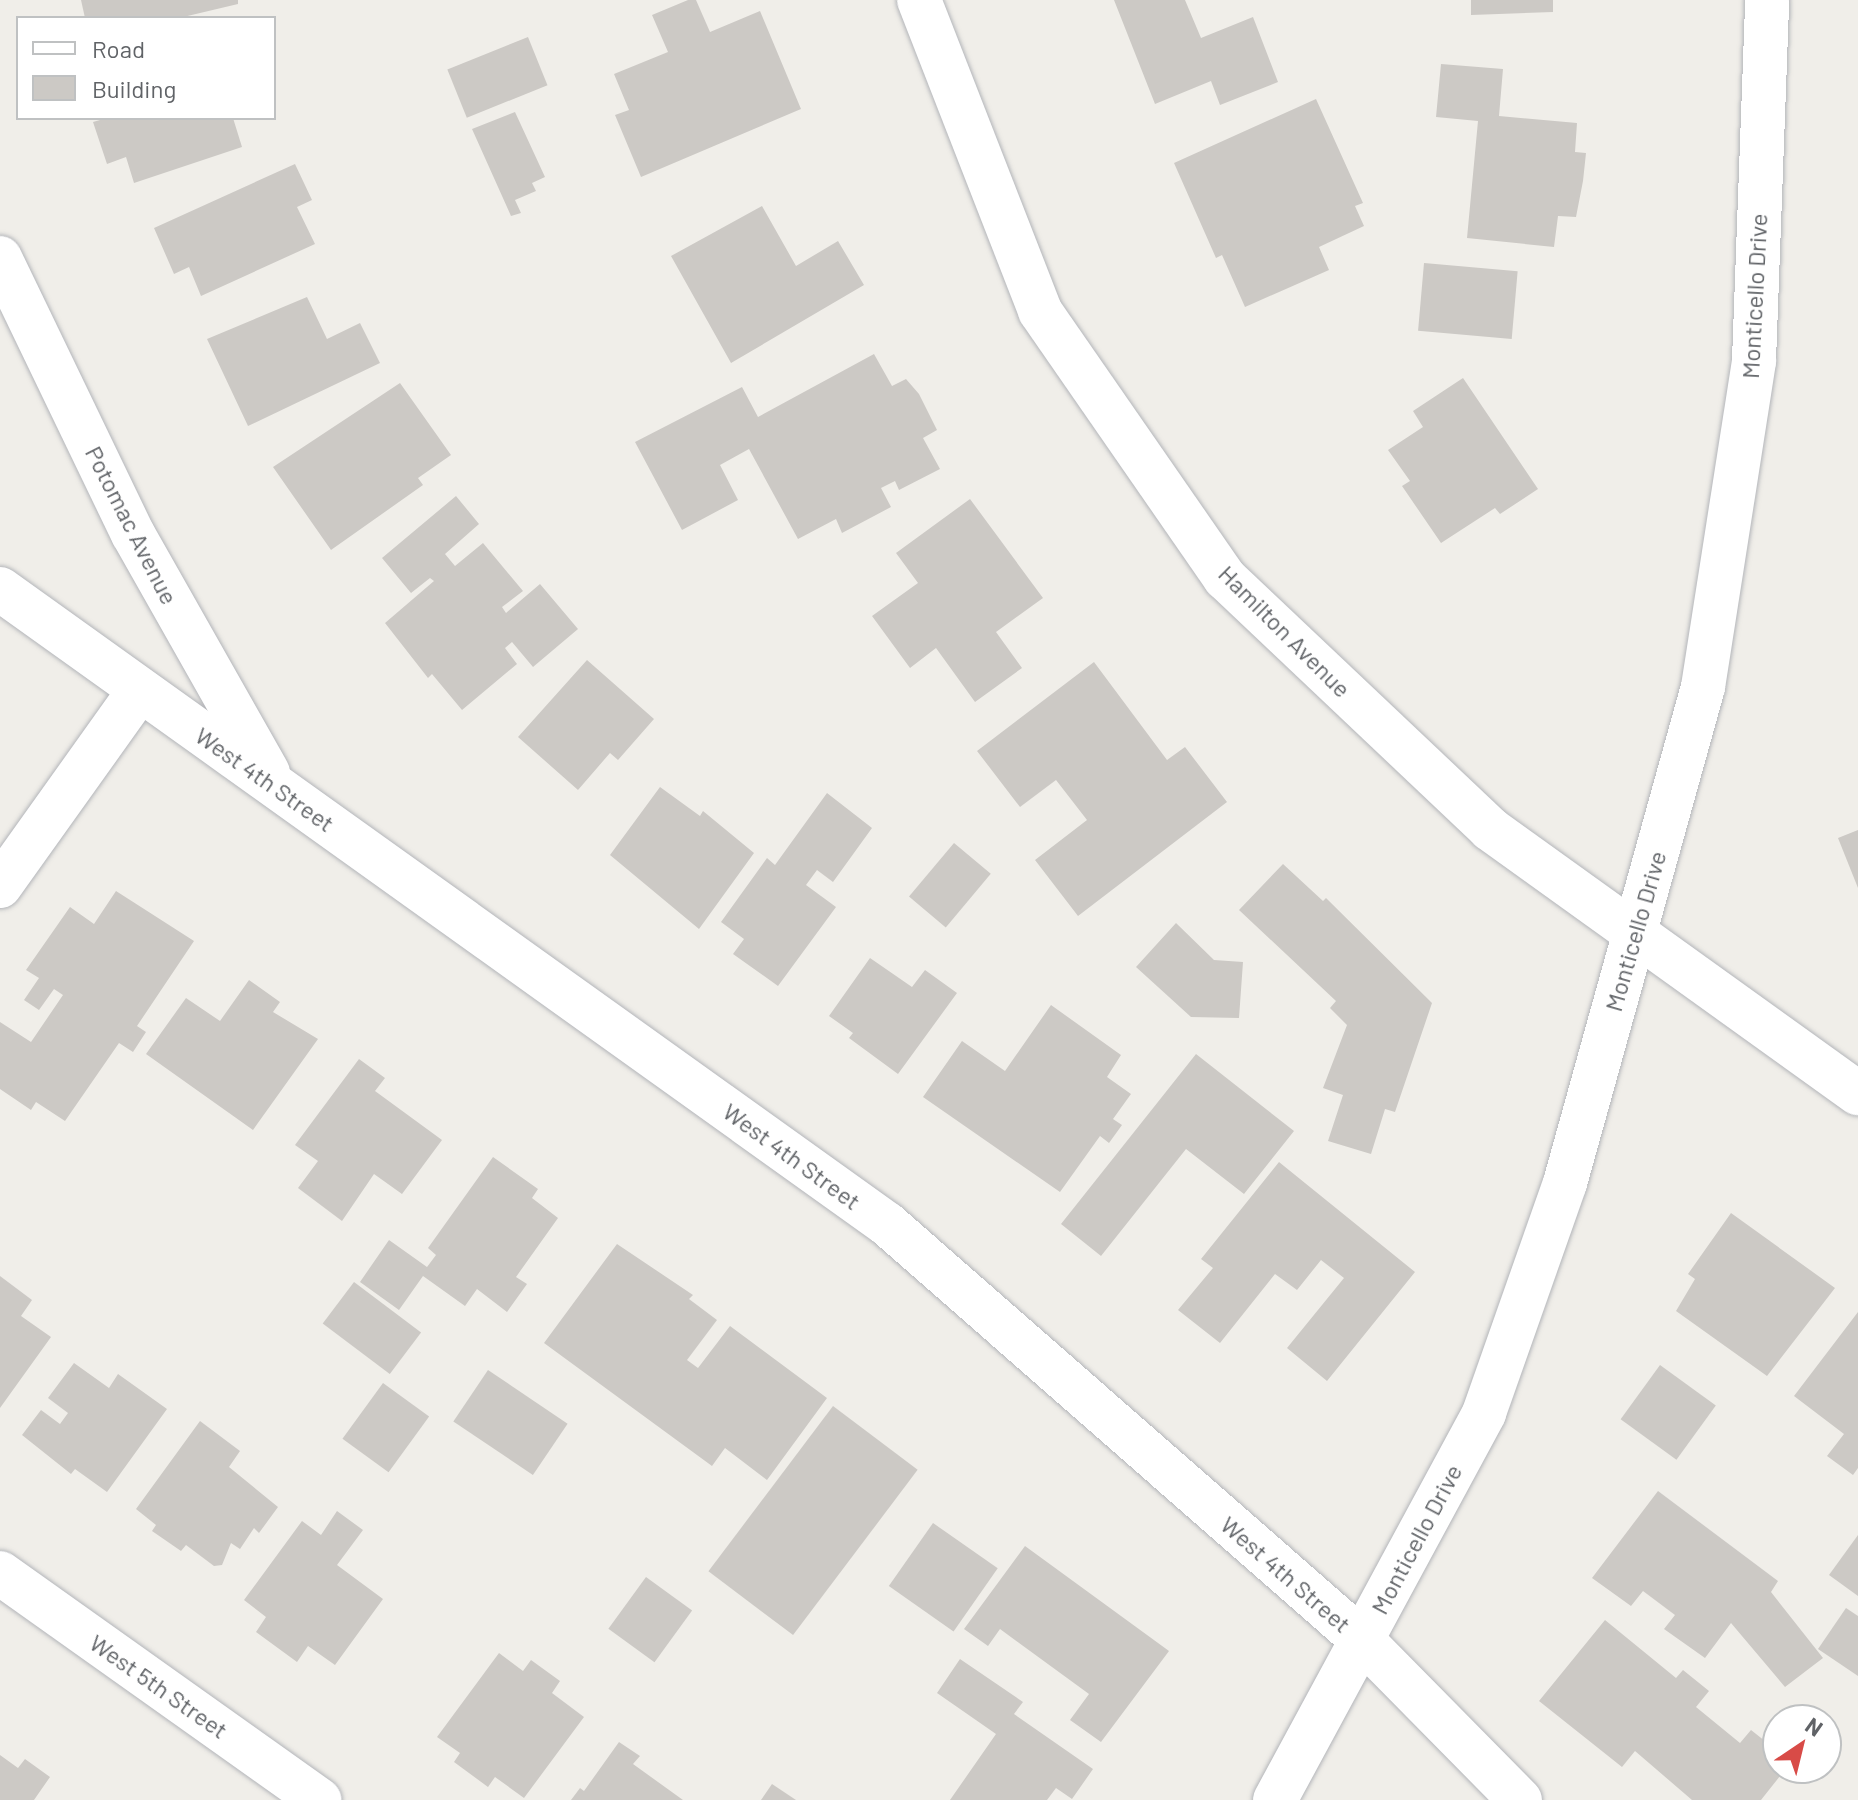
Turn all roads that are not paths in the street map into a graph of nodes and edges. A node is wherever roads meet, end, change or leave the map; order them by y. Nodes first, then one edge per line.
1 (919, 0) edge
2 (1767, 0) edge
3 (0, 258) edge
4 (0, 589) edge
5 (140, 690) junction
6 (276, 786) junction
7 (0, 886) edge
8 (1634, 932) junction
9 (1858, 1093) edge
10 (0, 1573) edge
11 (1362, 1640) junction
12 (319, 1800) edge
13 (1275, 1800) edge
14 (1520, 1800) edge

1 - 8 street, Hamilton Avenue
2 - 8 street, Monticello Drive
3 - 6 street, Potomac Avenue
4 - 5 street, West 4th Street
5 - 6 street, West 4th Street
5 - 7 street
6 - 11 street, West 4th Street
8 - 9 street, Hamilton Avenue
8 - 11 street, Monticello Drive
10 - 12 street, West 5th Street
11 - 13 street, Monticello Drive
11 - 14 street, West 4th Street

